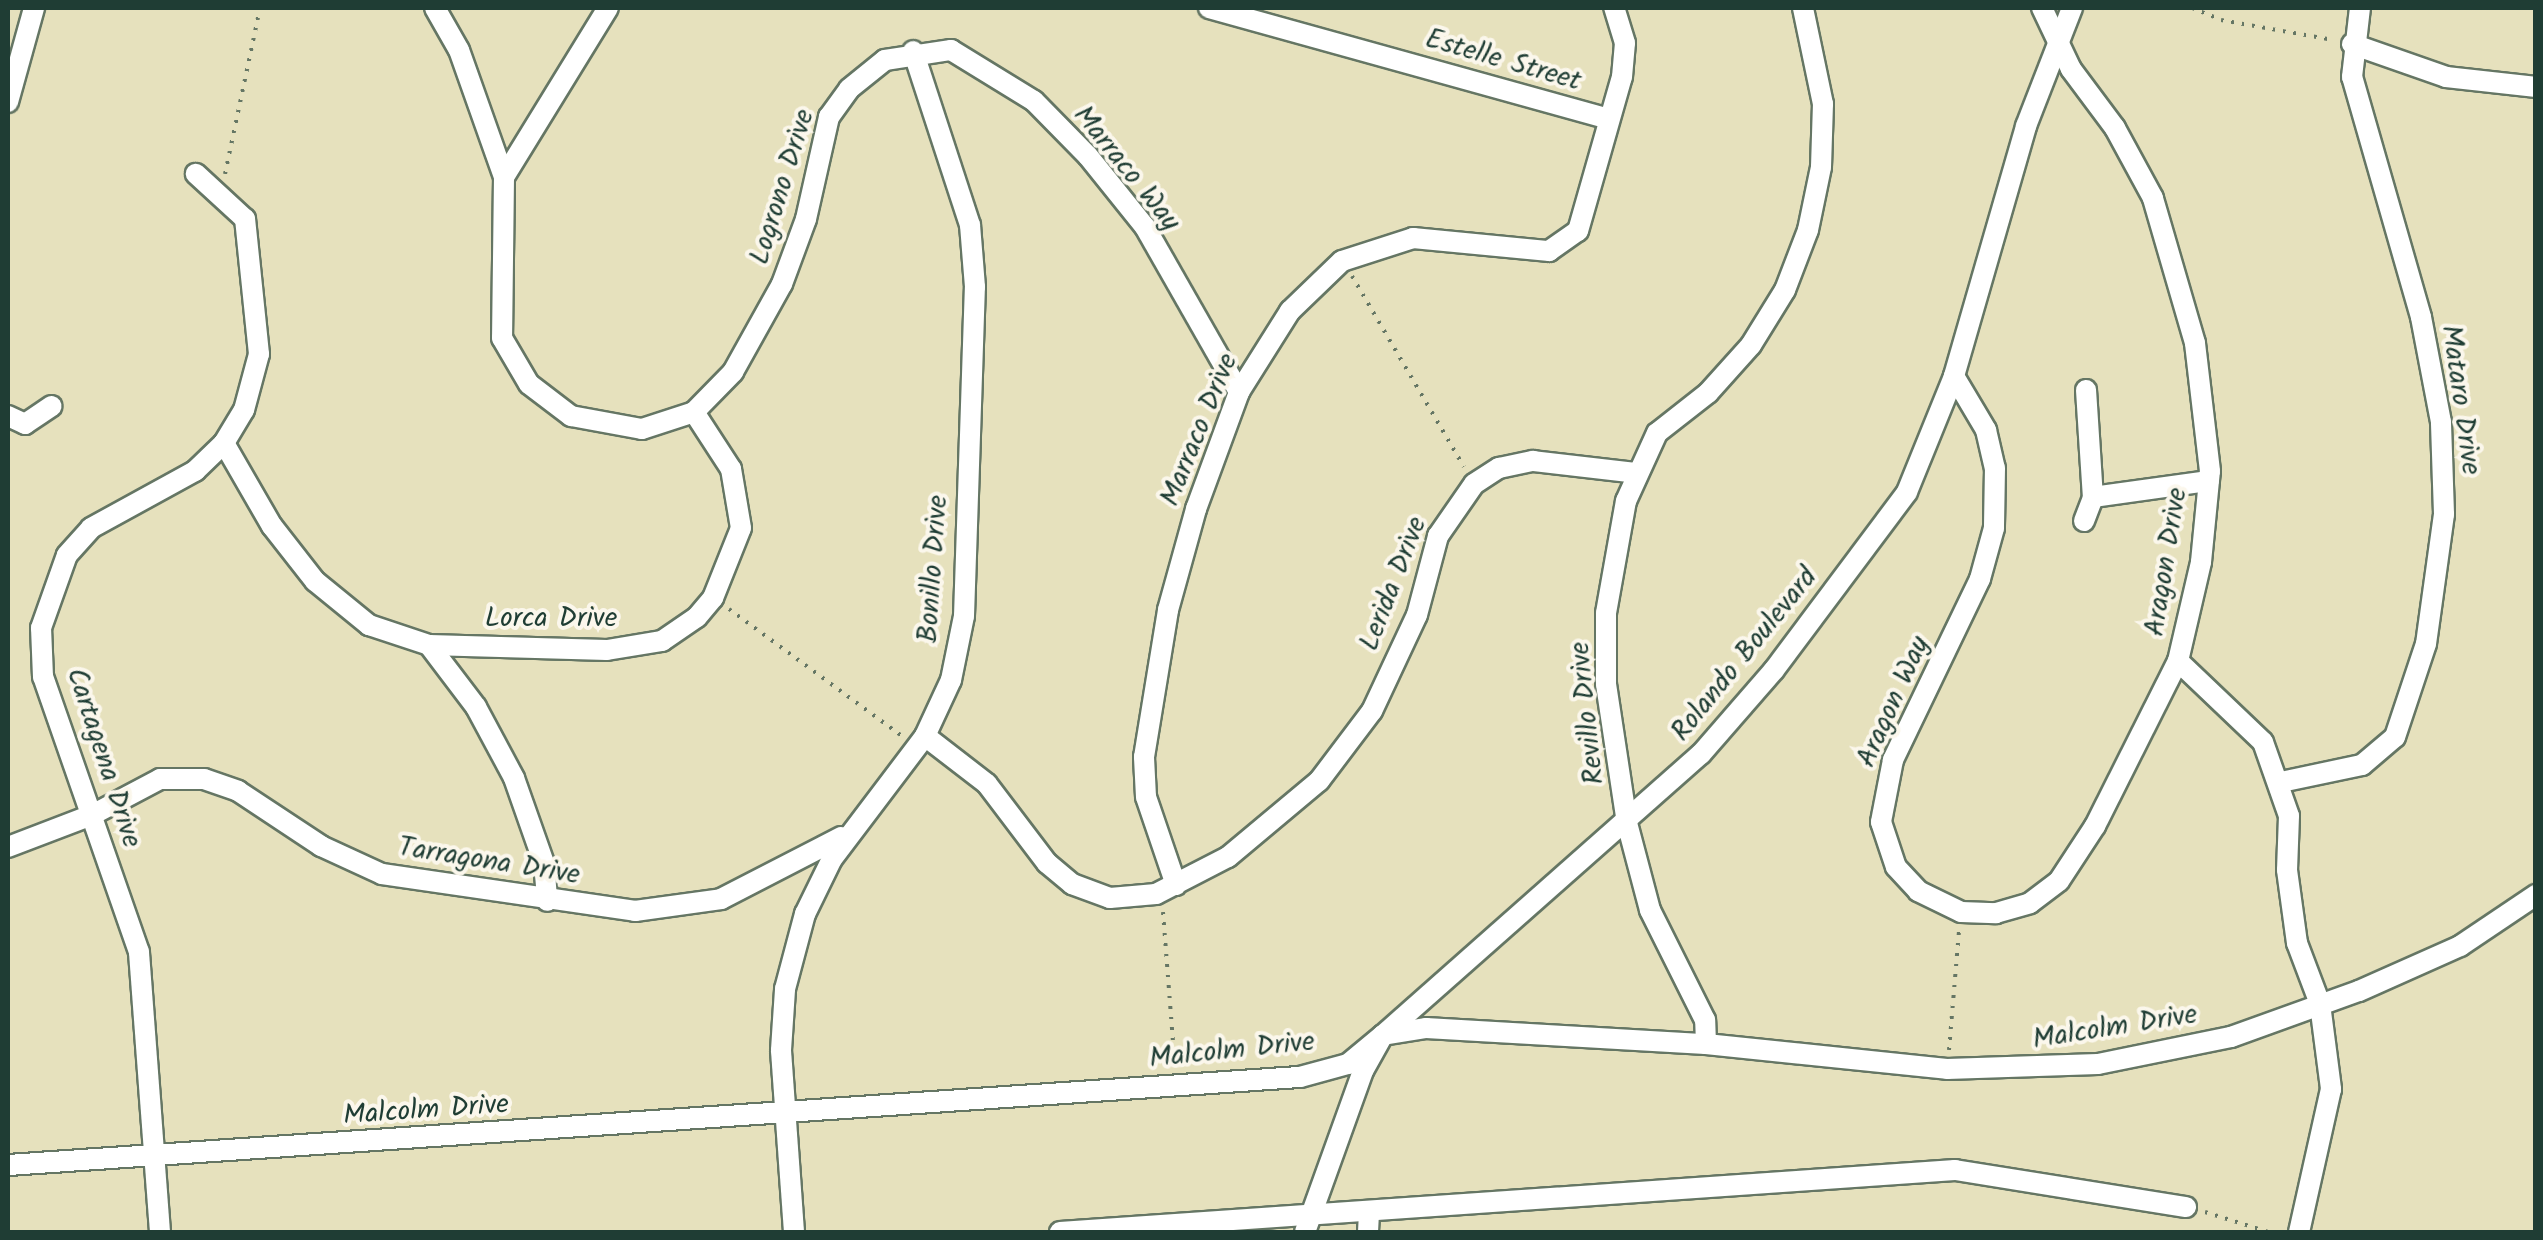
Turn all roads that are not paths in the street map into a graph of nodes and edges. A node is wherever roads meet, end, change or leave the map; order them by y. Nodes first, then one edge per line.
1 (34, 8) edge
2 (436, 8) edge
3 (608, 8) edge
4 (1210, 8) edge
5 (1614, 8) edge
6 (1804, 8) edge
7 (2042, 8) edge
8 (2072, 8) edge
9 (2360, 8) edge
10 (2059, 37) junction
11 (2352, 44) junction
12 (913, 51) junction
13 (2536, 87) edge
14 (8, 102) edge
15 (1609, 119) junction
16 (196, 174) dead end
17 (504, 176) junction
18 (1954, 376) junction
19 (2086, 390) dead end
20 (1239, 392) junction
21 (52, 406) dead end
22 (694, 412) junction
23 (8, 416) edge
24 (224, 443) junction
25 (1636, 473) junction
26 (2209, 481) junction
27 (2092, 497) junction
28 (2084, 521) dead end
29 (429, 645) junction
30 (2178, 661) junction
31 (921, 742) junction
32 (2280, 782) junction
33 (92, 815) junction
34 (859, 822) junction
35 (1628, 823) junction
36 (8, 847) edge
37 (1168, 889) junction
38 (2536, 894) edge
39 (546, 902) junction
40 (2320, 1004) junction
41 (1383, 1035) junction
42 (1706, 1044) junction
43 (788, 1114) junction
44 (150, 1156) junction
45 (8, 1165) edge
46 (2186, 1206) road end
47 (1314, 1212) junction
48 (1368, 1222) edge
49 (1111, 1231) edge
50 (160, 1232) edge
51 (794, 1232) edge
52 (1060, 1232) edge
53 (1305, 1232) edge
54 (2300, 1232) edge

1 - 14 street
2 - 17 street
3 - 17 street
4 - 15 street, Estelle Street
5 - 15 street, Marraco Drive
6 - 25 street, Revillo Drive
7 - 10 street, Aragon Drive
8 - 10 street, Rolando Boulevard
9 - 11 street, Mataro Drive
10 - 18 street, Rolando Boulevard
10 - 26 street, Aragon Drive
11 - 13 street
11 - 32 street, Mataro Drive
12 - 20 street, Marraco Way
12 - 22 street, Logrono Drive
12 - 31 street, Bonillo Drive
15 - 20 street, Marraco Drive
16 - 24 street, Cartagena Drive
17 - 22 street
18 - 30 street, Aragon Way
18 - 35 street, Rolando Boulevard
19 - 27 street
20 - 37 street, Marraco Drive
21 - 23 street
22 - 29 street, Lorca Drive
24 - 29 street, Lorca Drive
24 - 33 street, Cartagena Drive
25 - 35 street, Revillo Drive
25 - 37 street, Lerida Drive
26 - 27 street
26 - 30 street, Aragon Drive
27 - 28 street
29 - 39 street
30 - 32 street, Aragon Drive
31 - 34 street, Bonillo Drive
31 - 37 street, Lerida Drive
32 - 40 street, Aragon Drive
33 - 36 street, Tarragona Drive
33 - 39 street, Tarragona Drive
33 - 44 street, Cartagena Drive
34 - 39 street, Tarragona Drive
34 - 43 street, Bonillo Drive
35 - 41 street, Rolando Boulevard
35 - 42 street, Revillo Drive
38 - 40 street, Malcolm Drive
40 - 42 street, Malcolm Drive
40 - 54 street, Aragon Drive
41 - 42 street, Malcolm Drive
41 - 43 street, Malcolm Drive
41 - 47 street, Rolando Boulevard
43 - 44 street, Malcolm Drive
43 - 51 street, Bonillo Drive
44 - 45 street, Malcolm Drive
44 - 50 street, Cartagena Drive
46 - 48 street
47 - 48 street
47 - 49 street
47 - 53 street, Rolando Boulevard
49 - 52 street

